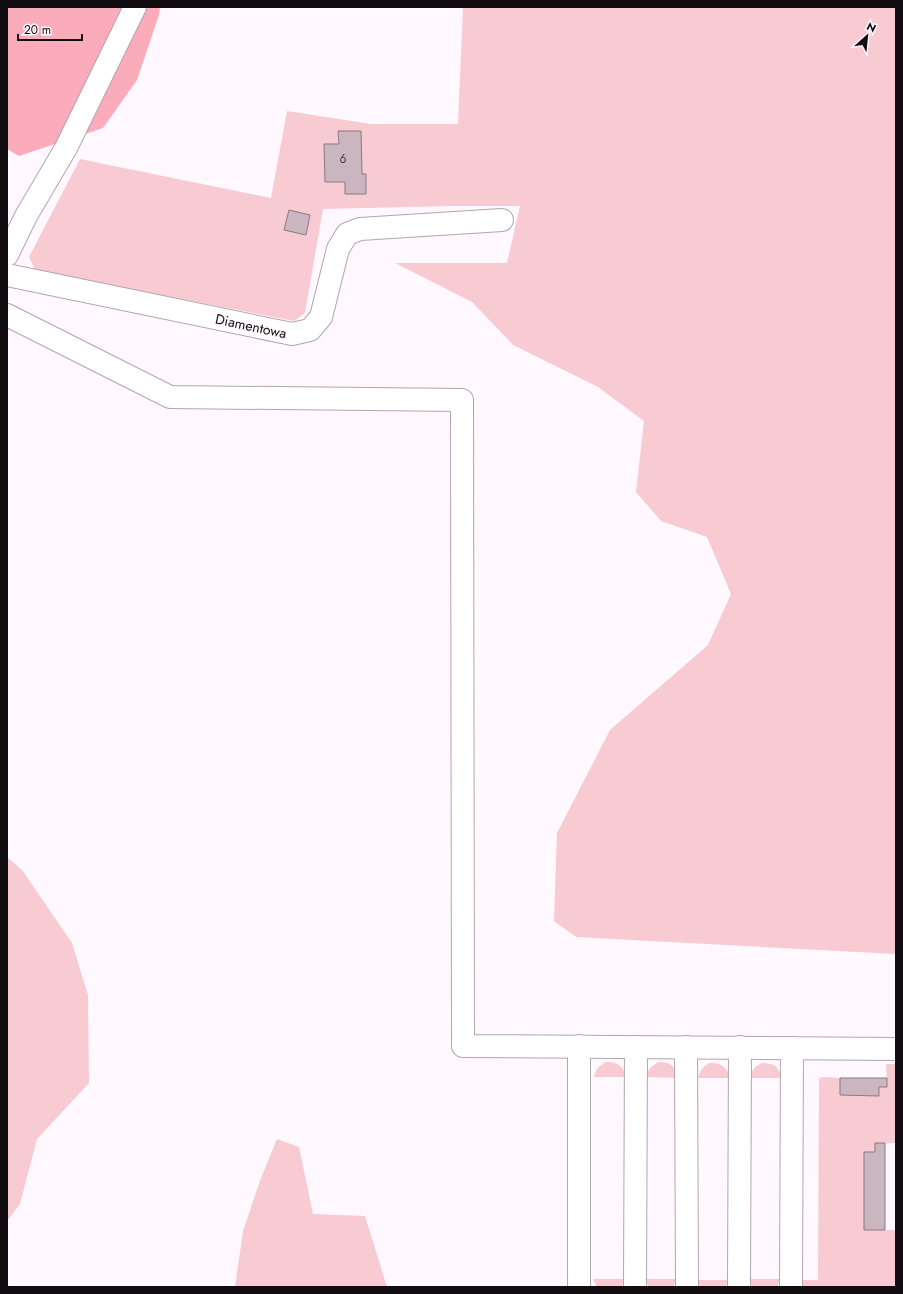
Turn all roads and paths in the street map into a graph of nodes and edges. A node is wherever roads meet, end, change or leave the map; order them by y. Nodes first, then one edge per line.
1 (135, 7) edge
2 (502, 220) dead end
3 (7, 255) edge
4 (7, 275) edge
5 (7, 315) edge
6 (580, 1046) junction
7 (636, 1047) junction
8 (686, 1047) junction
9 (740, 1047) junction
10 (792, 1048) junction
11 (896, 1049) edge
12 (579, 1287) edge
13 (635, 1287) edge
14 (687, 1287) edge
15 (739, 1287) edge
16 (791, 1287) edge

1 - 3 street
2 - 4 street, Diamentowa
5 - 6 street
6 - 7 street
6 - 12 street
7 - 8 street
7 - 13 street
8 - 9 street
8 - 14 street
9 - 10 street
9 - 15 street
10 - 11 street
10 - 16 street

